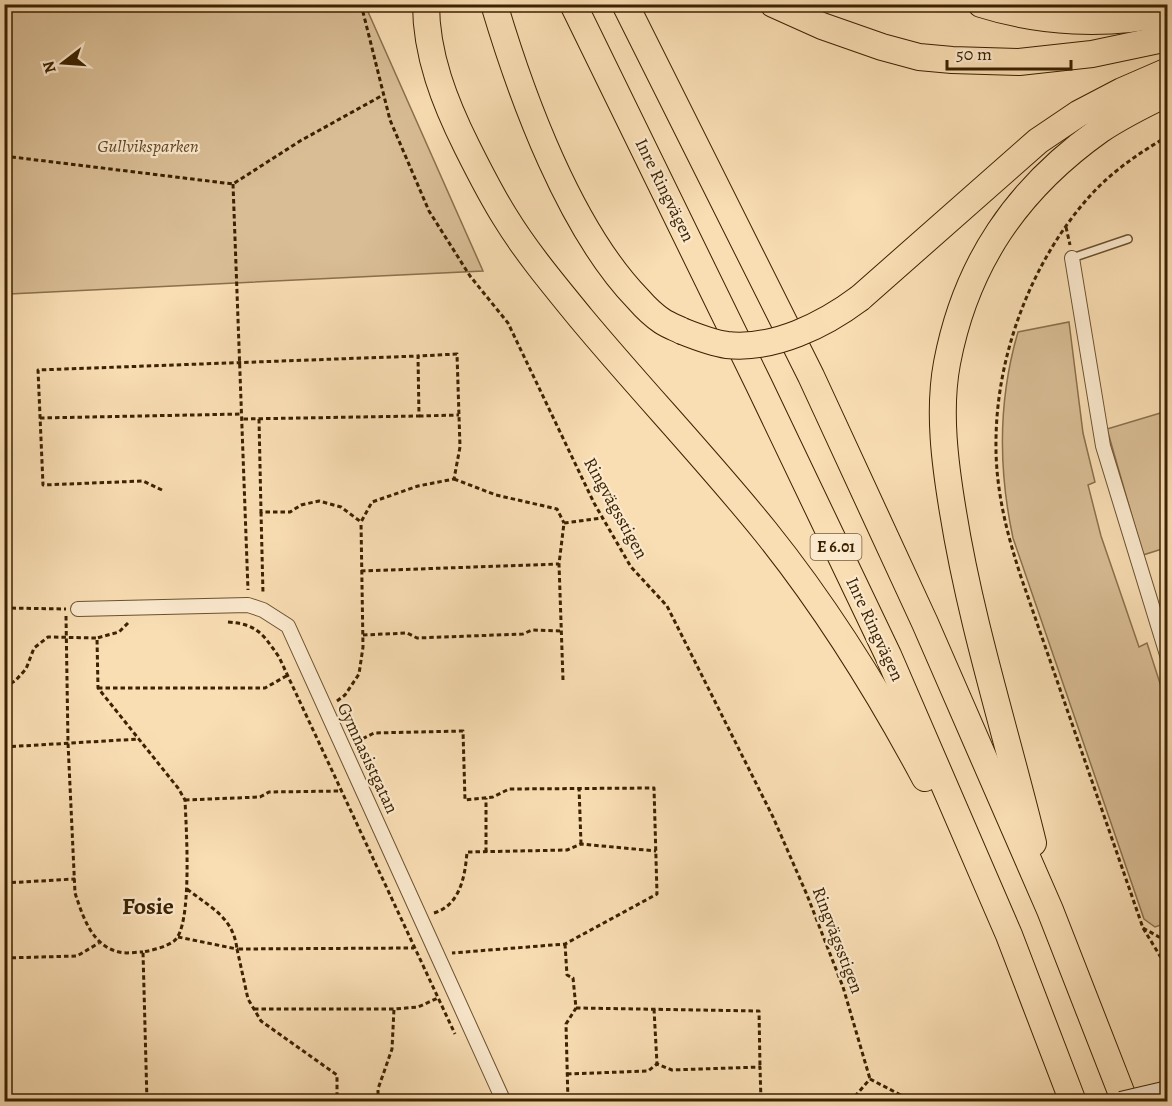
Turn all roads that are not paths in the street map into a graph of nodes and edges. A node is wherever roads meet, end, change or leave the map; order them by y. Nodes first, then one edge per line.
1 (426, 4) edge
2 (494, 4) edge
3 (573, 4) edge
4 (626, 4) edge
5 (773, 4) edge
6 (981, 4) edge
7 (1167, 13) edge
8 (1167, 38) edge
9 (1167, 71) edge
10 (1167, 93) edge
11 (1128, 239) dead end
12 (1072, 258) joint
13 (72, 609) road end
14 (1167, 658) edge
15 (1050, 910) junction
16 (1009, 935) junction
17 (1167, 1091) edge
18 (504, 1101) edge
19 (1073, 1101) edge
20 (1123, 1101) edge

1 - 16 highway
2 - 9 highway, bridge
3 - 16 highway, Inre Ringvägen / E 6.01
4 - 15 highway, E 6.01
5 - 8 highway
6 - 7 highway
10 - 15 highway
11 - 12 lane
12 - 14 street
13 - 18 street, Gymnasistgatan
15 - 20 highway, E 6.01
16 - 19 highway, Inre Ringvägen / E 6.01
17 - 20 street, bridge

